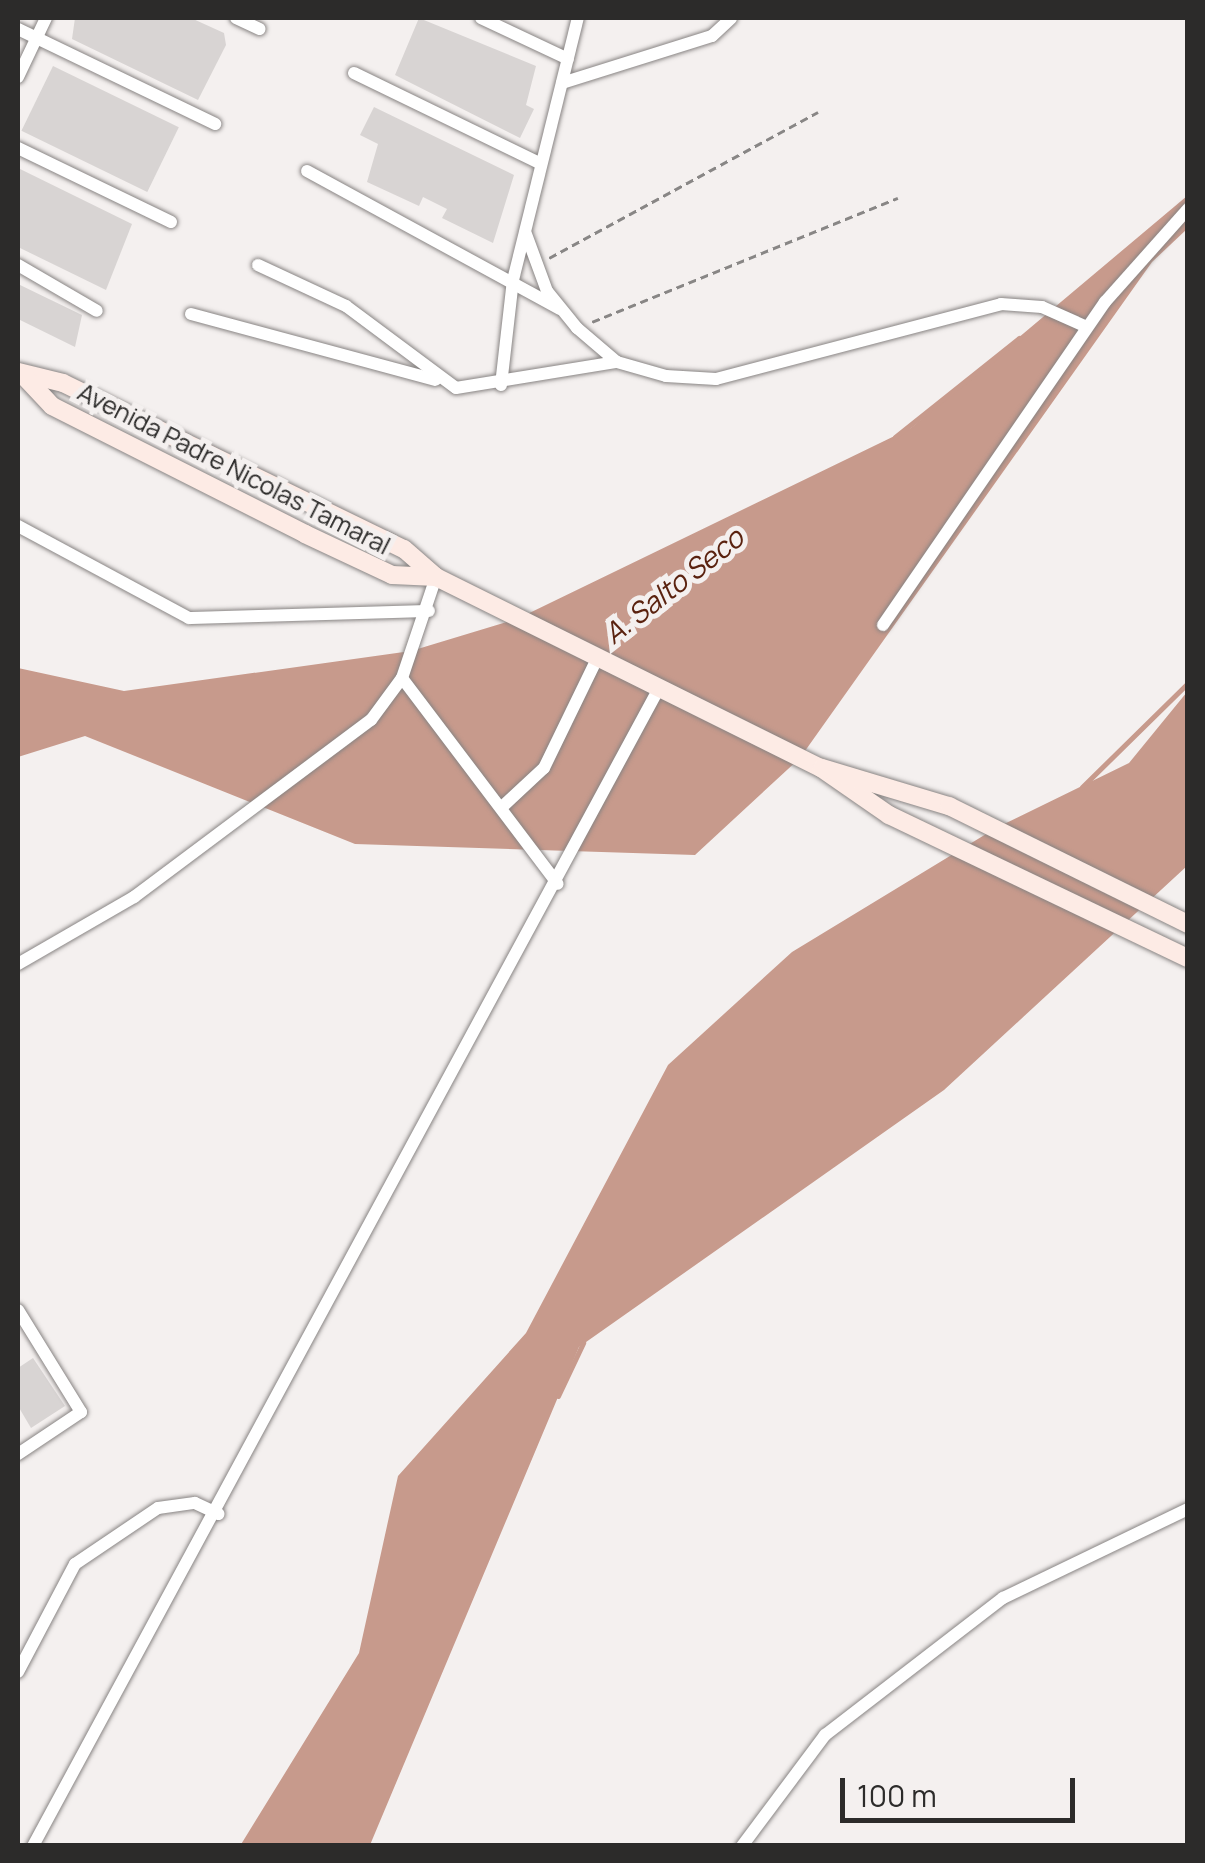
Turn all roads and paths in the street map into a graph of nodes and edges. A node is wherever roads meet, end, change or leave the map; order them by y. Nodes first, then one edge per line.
1 (46, 18) edge
2 (236, 18) edge
3 (481, 18) edge
4 (578, 18) edge
5 (732, 18) edge
6 (260, 29) dead end
7 (18, 30) edge
8 (36, 38) junction
9 (568, 59) junction
10 (354, 73) dead end
11 (18, 77) edge
12 (562, 83) junction
13 (818, 112) dead end
14 (216, 124) dead end
15 (18, 148) edge
16 (541, 164) junction
17 (308, 170) dead end
18 (898, 198) dead end
19 (1188, 209) edge
20 (171, 222) dead end
21 (526, 234) junction
22 (18, 265) edge
23 (258, 266) dead end
24 (534, 266) junction
25 (513, 280) junction
26 (562, 310) junction
27 (97, 311) dead end
28 (191, 314) dead end
29 (1087, 327) junction
30 (577, 328) junction
31 (616, 362) junction
32 (20, 373) edge
33 (438, 380) junction
34 (500, 385) junction
35 (218, 460) junction
36 (206, 485) junction
37 (18, 526) edge
38 (436, 577) junction
39 (429, 611) junction
40 (883, 625) dead end
41 (596, 660) junction
42 (402, 678) junction
43 (657, 692) junction
44 (820, 768) junction
45 (502, 807) junction
46 (1099, 880) junction
47 (558, 884) junction
48 (1086, 908) junction
49 (1188, 924) edge
50 (1188, 958) edge
51 (18, 964) edge
52 (18, 1310) edge
53 (18, 1454) edge
54 (1188, 1509) edge
55 (220, 1514) junction
56 (18, 1672) edge
57 (34, 1846) edge
58 (742, 1846) edge

1 - 8 street
2 - 6 street
3 - 9 street
4 - 9 street
5 - 12 street
7 - 8 street
8 - 11 street
8 - 14 street
9 - 12 street
10 - 16 street
12 - 16 street
13 - 24 path
15 - 20 street
16 - 21 street
17 - 25 street
18 - 30 path
19 - 29 street
21 - 24 street
21 - 25 street
22 - 27 street
23 - 33 street
24 - 26 street
25 - 26 street
25 - 34 street
26 - 30 street
28 - 33 street
29 - 31 street
29 - 40 street
30 - 31 street
31 - 34 street
32 - 35 street, Avenida Padre Nicolas Tamaral
32 - 36 street, Avenida Padre Nicolas Tamaral
33 - 34 street
35 - 36 street
35 - 38 street, Avenida Padre Nicolas Tamaral
36 - 38 street, Avenida Padre Nicolas Tamaral
37 - 39 street
38 - 39 street
38 - 41 street, Avenida Padre Nicolas Tamaral
39 - 42 street
41 - 43 street, Avenida Padre Nicolas Tamaral
41 - 45 street
42 - 45 street
42 - 51 street
43 - 44 street, Avenida Padre Nicolas Tamaral
43 - 47 street
44 - 46 street
44 - 48 street
45 - 47 street
46 - 48 street
46 - 49 street
47 - 55 street
48 - 50 street
52 - 53 street
54 - 58 street
55 - 56 street
55 - 57 street

